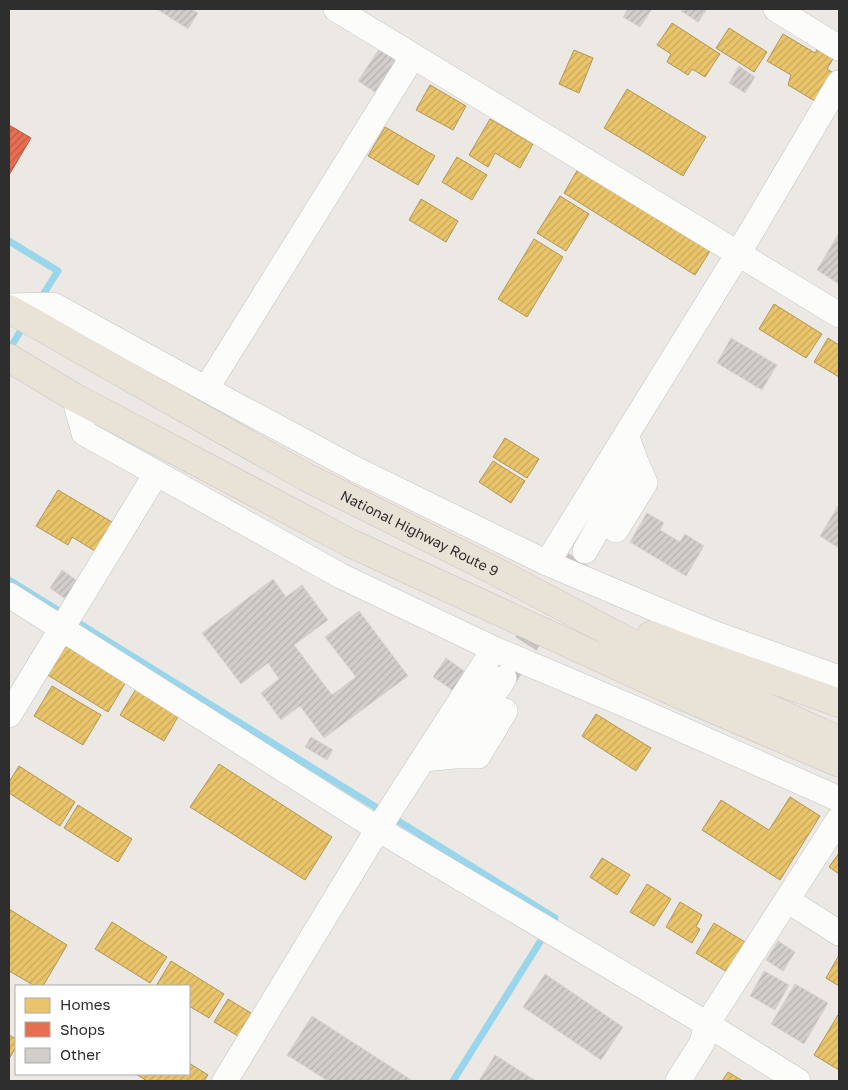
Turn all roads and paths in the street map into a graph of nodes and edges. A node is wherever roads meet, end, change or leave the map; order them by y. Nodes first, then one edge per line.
1 (336, 9) edge
2 (776, 9) edge
3 (839, 48) edge
4 (413, 56) junction
5 (839, 83) edge
6 (738, 254) junction
7 (9, 307) edge
8 (839, 315) edge
9 (9, 358) edge
10 (206, 389) junction
11 (74, 397) junction
12 (626, 435) junction
13 (636, 462) junction
14 (355, 469) junction
15 (156, 474) junction
16 (306, 477) junction
17 (609, 540) tunnel mouth
18 (350, 543) junction
19 (296, 551) junction
20 (585, 551) tunnel mouth
21 (547, 563) junction
22 (492, 570) junction
23 (9, 595) edge
24 (61, 629) junction
25 (494, 650) junction
26 (504, 678) tunnel mouth
27 (839, 678) edge
28 (685, 698) junction
29 (839, 703) edge
30 (638, 710) junction
31 (505, 711) dead end
32 (9, 715) edge
33 (839, 740) edge
34 (455, 756) junction
35 (423, 759) junction
36 (839, 762) edge
37 (839, 799) edge
38 (839, 819) edge
39 (378, 829) junction
40 (787, 900) junction
41 (839, 933) edge
42 (707, 1024) junction
43 (225, 1081) edge
44 (678, 1081) edge
45 (798, 1081) edge

1 - 4 street
2 - 3 street
4 - 6 street
4 - 10 street
5 - 6 street
6 - 8 street
6 - 12 street
7 - 10 street
7 - 16 highway, National Highway Route 9
9 - 11 highway
10 - 14 street
11 - 15 street
11 - 18 highway
12 - 13 street
12 - 21 street
13 - 17 street
13 - 20 street
14 - 16 street
14 - 21 street
15 - 19 street
15 - 24 street
16 - 22 highway, National Highway Route 9
18 - 19 street
18 - 28 highway
19 - 25 street
21 - 27 street
22 - 29 highway
22 - 33 highway, National Highway Route 9
23 - 24 street
24 - 32 street
24 - 39 street
25 - 30 street
25 - 35 street
26 - 34 street
28 - 30 street
28 - 36 highway
30 - 37 street
31 - 34 street
34 - 35 street
35 - 39 street
38 - 40 street
39 - 42 street
39 - 43 street
40 - 41 street
40 - 42 street
42 - 44 street
42 - 45 street

